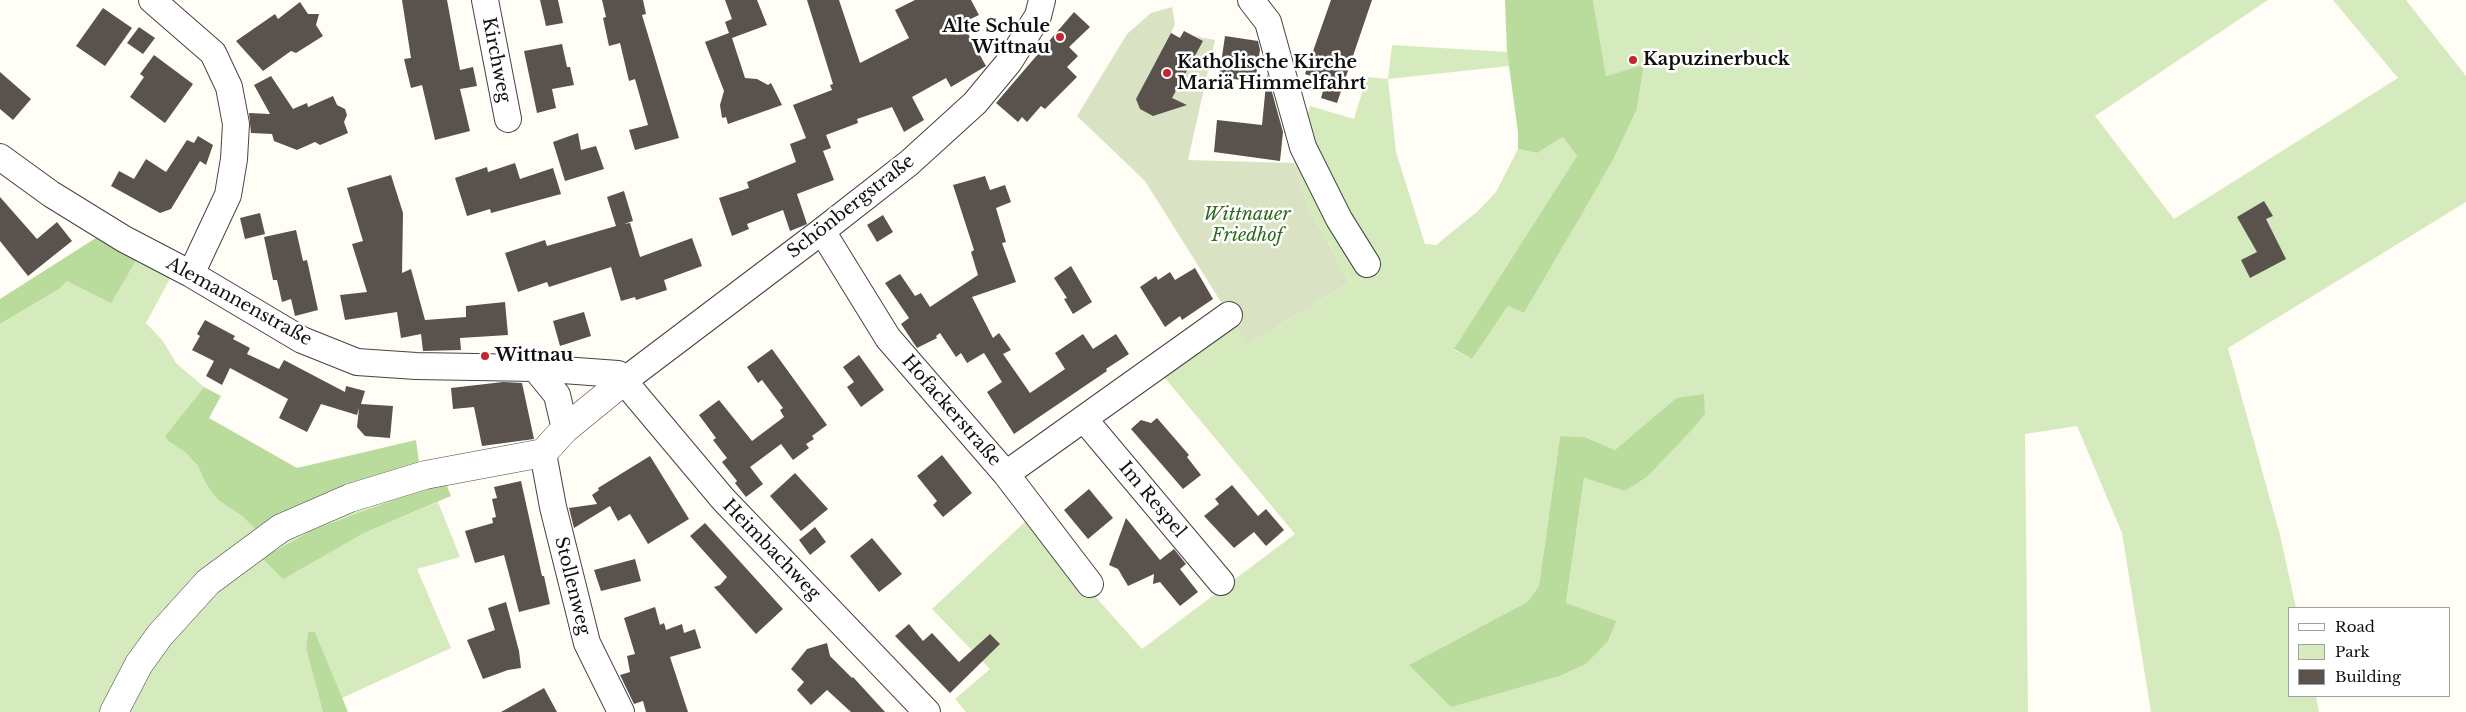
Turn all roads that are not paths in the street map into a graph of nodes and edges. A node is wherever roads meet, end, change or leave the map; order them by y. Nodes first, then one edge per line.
1 (152, 0) edge
2 (485, 0) edge
3 (1042, 0) edge
4 (1251, 0) edge
5 (508, 119) dead end
6 (0, 157) edge
7 (822, 232) junction
8 (1367, 264) dead end
9 (191, 274) junction
10 (1229, 315) dead end
11 (535, 368) junction
12 (625, 380) junction
13 (1084, 418) junction
14 (565, 429) junction
15 (544, 453) junction
16 (1006, 474) junction
17 (1221, 582) dead end
18 (1090, 584) dead end
19 (114, 712) edge
20 (621, 712) edge
21 (927, 712) edge

1 - 9 street
2 - 5 street, Kirchweg
3 - 7 street, Schönbergstraße
4 - 8 street
6 - 9 street, Alemannenstraße
7 - 12 street, Schönbergstraße
7 - 16 street, Hofackerstraße
9 - 11 street, Alemannenstraße
10 - 13 street
11 - 12 street, Alemannenstraße
11 - 14 street
12 - 14 street
12 - 21 street, Heimbachweg
13 - 16 street
13 - 17 street, Im Respel
14 - 15 street
15 - 19 street
15 - 20 street, Stollenweg
16 - 18 street, Hofackerstraße

